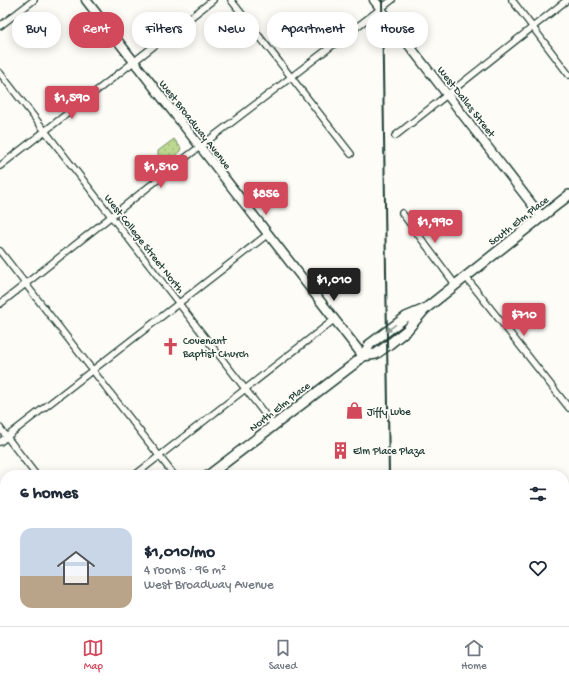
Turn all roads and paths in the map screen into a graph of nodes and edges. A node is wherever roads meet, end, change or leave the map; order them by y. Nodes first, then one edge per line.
1 (34, 0) edge
2 (86, 0) edge
3 (213, 0) edge
4 (231, 0) edge
5 (374, 0) edge
6 (392, 0) edge
7 (512, 0) edge
8 (568, 0) edge
9 (380, 9) junction
10 (0, 26) edge
11 (533, 27) junction
12 (133, 61) junction
13 (0, 73) edge
14 (569, 74) edge
15 (291, 78) junction
16 (448, 94) junction
17 (45, 130) junction
18 (395, 136) dead end
19 (200, 147) junction
20 (351, 154) dead end
21 (0, 166) edge
22 (569, 195) edge
23 (402, 213) dead end
24 (542, 216) junction
25 (112, 217) junction
26 (268, 234) junction
27 (0, 250) edge
28 (465, 276) junction
29 (26, 284) junction
30 (455, 284) junction
31 (179, 303) junction
32 (0, 304) edge
33 (335, 319) junction
34 (363, 356) junction
35 (93, 370) junction
36 (246, 389) junction
37 (569, 408) edge
38 (274, 426) junction
39 (0, 428) edge
40 (7, 437) junction
41 (0, 442) edge
42 (160, 456) junction
43 (32, 470) edge
44 (142, 470) edge
45 (170, 470) edge
46 (216, 470) edge

1 - 10 street
2 - 12 street, West Broadway Avenue
3 - 12 street
4 - 15 street
5 - 9 street, West Dallas Street
6 - 9 street
7 - 11 street
8 - 11 street
9 - 15 street
9 - 16 street, West Dallas Street
11 - 14 street
11 - 16 street
12 - 17 street
12 - 19 street, West Broadway Avenue
13 - 17 street, West College Street North
15 - 19 street
15 - 20 street
16 - 18 street
16 - 24 street, West Dallas Street
17 - 21 street
17 - 25 street, West College Street North
19 - 25 street
19 - 26 street, West Broadway Avenue
22 - 24 main road, South Elm Place
23 - 30 street
24 - 28 main road, South Elm Place
25 - 29 street
25 - 31 street, West College Street North
26 - 31 street
26 - 33 street, West Broadway Avenue
27 - 29 street
28 - 30 main road, South Elm Place
28 - 37 street
29 - 32 street
29 - 35 street
30 - 34 main road, South Elm Place
31 - 35 street
31 - 36 street, West College Street North
33 - 34 street, West Broadway Avenue
33 - 36 street
34 - 38 main road, North Elm Place
35 - 40 street
35 - 42 street
36 - 38 street, West College Street North
36 - 42 street
38 - 46 main road, North Elm Place
39 - 40 street
40 - 41 street
40 - 43 street
42 - 44 street
42 - 45 street

